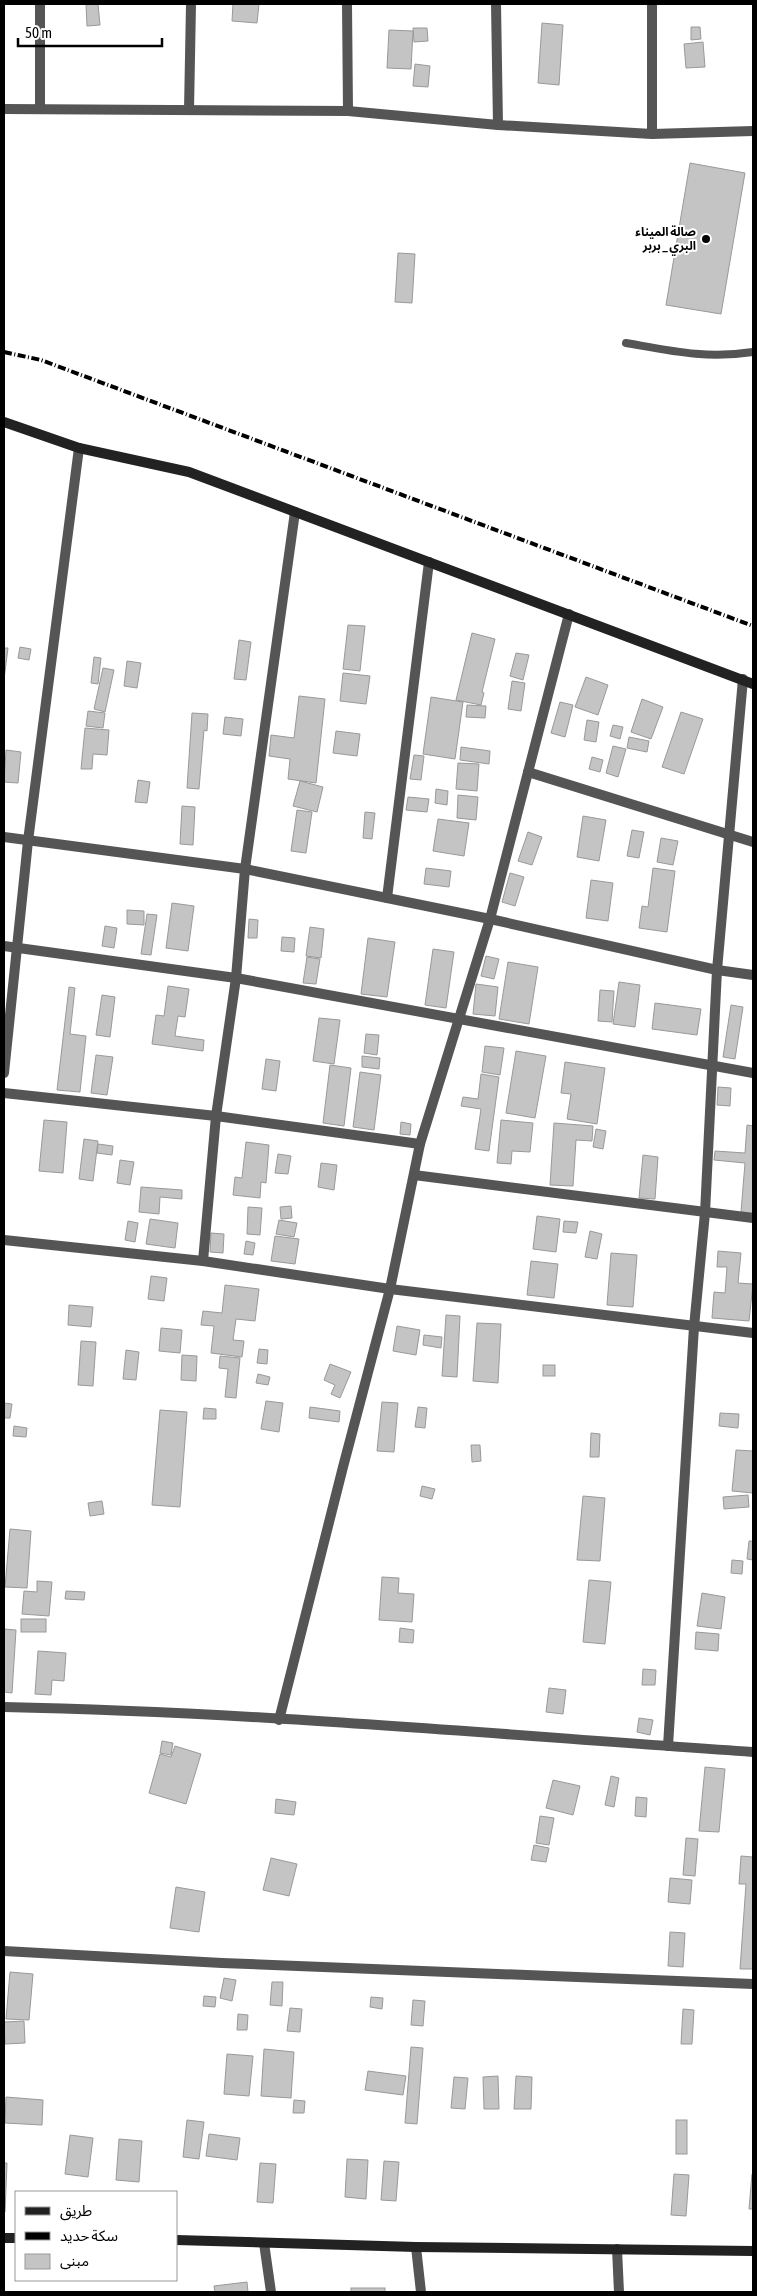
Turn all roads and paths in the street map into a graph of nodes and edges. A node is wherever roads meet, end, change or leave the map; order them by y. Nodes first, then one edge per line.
1 (40, 4) edge
2 (191, 4) edge
3 (348, 4) edge
4 (496, 4) edge
5 (652, 4) edge
6 (4, 109) edge
7 (40, 109) junction
8 (188, 110) junction
9 (348, 111) junction
10 (498, 125) junction
11 (753, 131) edge
12 (652, 134) junction
13 (626, 343) dead end
14 (753, 352) edge
15 (4, 422) edge
16 (79, 448) junction
17 (295, 512) junction
18 (429, 562) junction
19 (569, 614) junction
20 (743, 679) junction
21 (753, 684) edge
22 (528, 772) junction
23 (730, 836) junction
24 (4, 837) edge
25 (28, 841) junction
26 (753, 842) edge
27 (245, 869) junction
28 (387, 898) junction
29 (490, 919) junction
30 (4, 946) edge
31 (16, 950) junction
32 (717, 970) junction
33 (753, 975) edge
34 (236, 978) junction
35 (458, 1020) junction
36 (712, 1065) junction
37 (4, 1073) edge
38 (753, 1073) edge
39 (4, 1093) edge
40 (216, 1116) junction
41 (420, 1144) junction
42 (414, 1175) junction
43 (704, 1213) junction
44 (753, 1218) edge
45 (4, 1240) edge
46 (203, 1261) junction
47 (390, 1288) junction
48 (694, 1327) junction
49 (753, 1333) edge
50 (4, 1707) edge
51 (279, 1720) junction
52 (668, 1746) junction
53 (753, 1752) edge
54 (4, 1951) edge
55 (753, 1984) edge
56 (178, 2240) edge
57 (264, 2242) junction
58 (416, 2247) junction
59 (617, 2250) junction
60 (753, 2251) edge
61 (271, 2292) edge
62 (421, 2292) edge
63 (619, 2292) edge

1 - 7 street
2 - 8 street
3 - 9 street
4 - 10 street
5 - 12 street
6 - 7 street
7 - 8 street
8 - 9 street
9 - 10 street
10 - 12 street
11 - 12 street
13 - 14 lane
15 - 16 street
16 - 17 street
16 - 25 street
17 - 18 street
17 - 27 street
18 - 19 street
18 - 28 street
19 - 20 street
19 - 22 street
20 - 21 street
20 - 23 street
22 - 23 street
22 - 29 street
23 - 26 street
23 - 32 street
24 - 25 street
25 - 27 street
25 - 31 street
27 - 28 street
27 - 34 street
28 - 29 street
29 - 32 street
29 - 35 street
30 - 31 street
31 - 34 street
31 - 37 street
32 - 33 street
32 - 36 street
34 - 35 street
34 - 40 street
35 - 36 street
35 - 41 street
36 - 38 street
36 - 43 street
39 - 40 street
40 - 41 street
40 - 46 street
41 - 42 street
42 - 43 street
42 - 47 street
43 - 44 street
43 - 48 street
45 - 46 street
46 - 47 street
47 - 48 street
47 - 51 street
48 - 49 street
48 - 52 street
50 - 51 street
51 - 52 street
52 - 53 street
54 - 55 street
56 - 57 street
57 - 58 street
57 - 61 street
58 - 59 street
58 - 62 street
59 - 60 street
59 - 63 street

